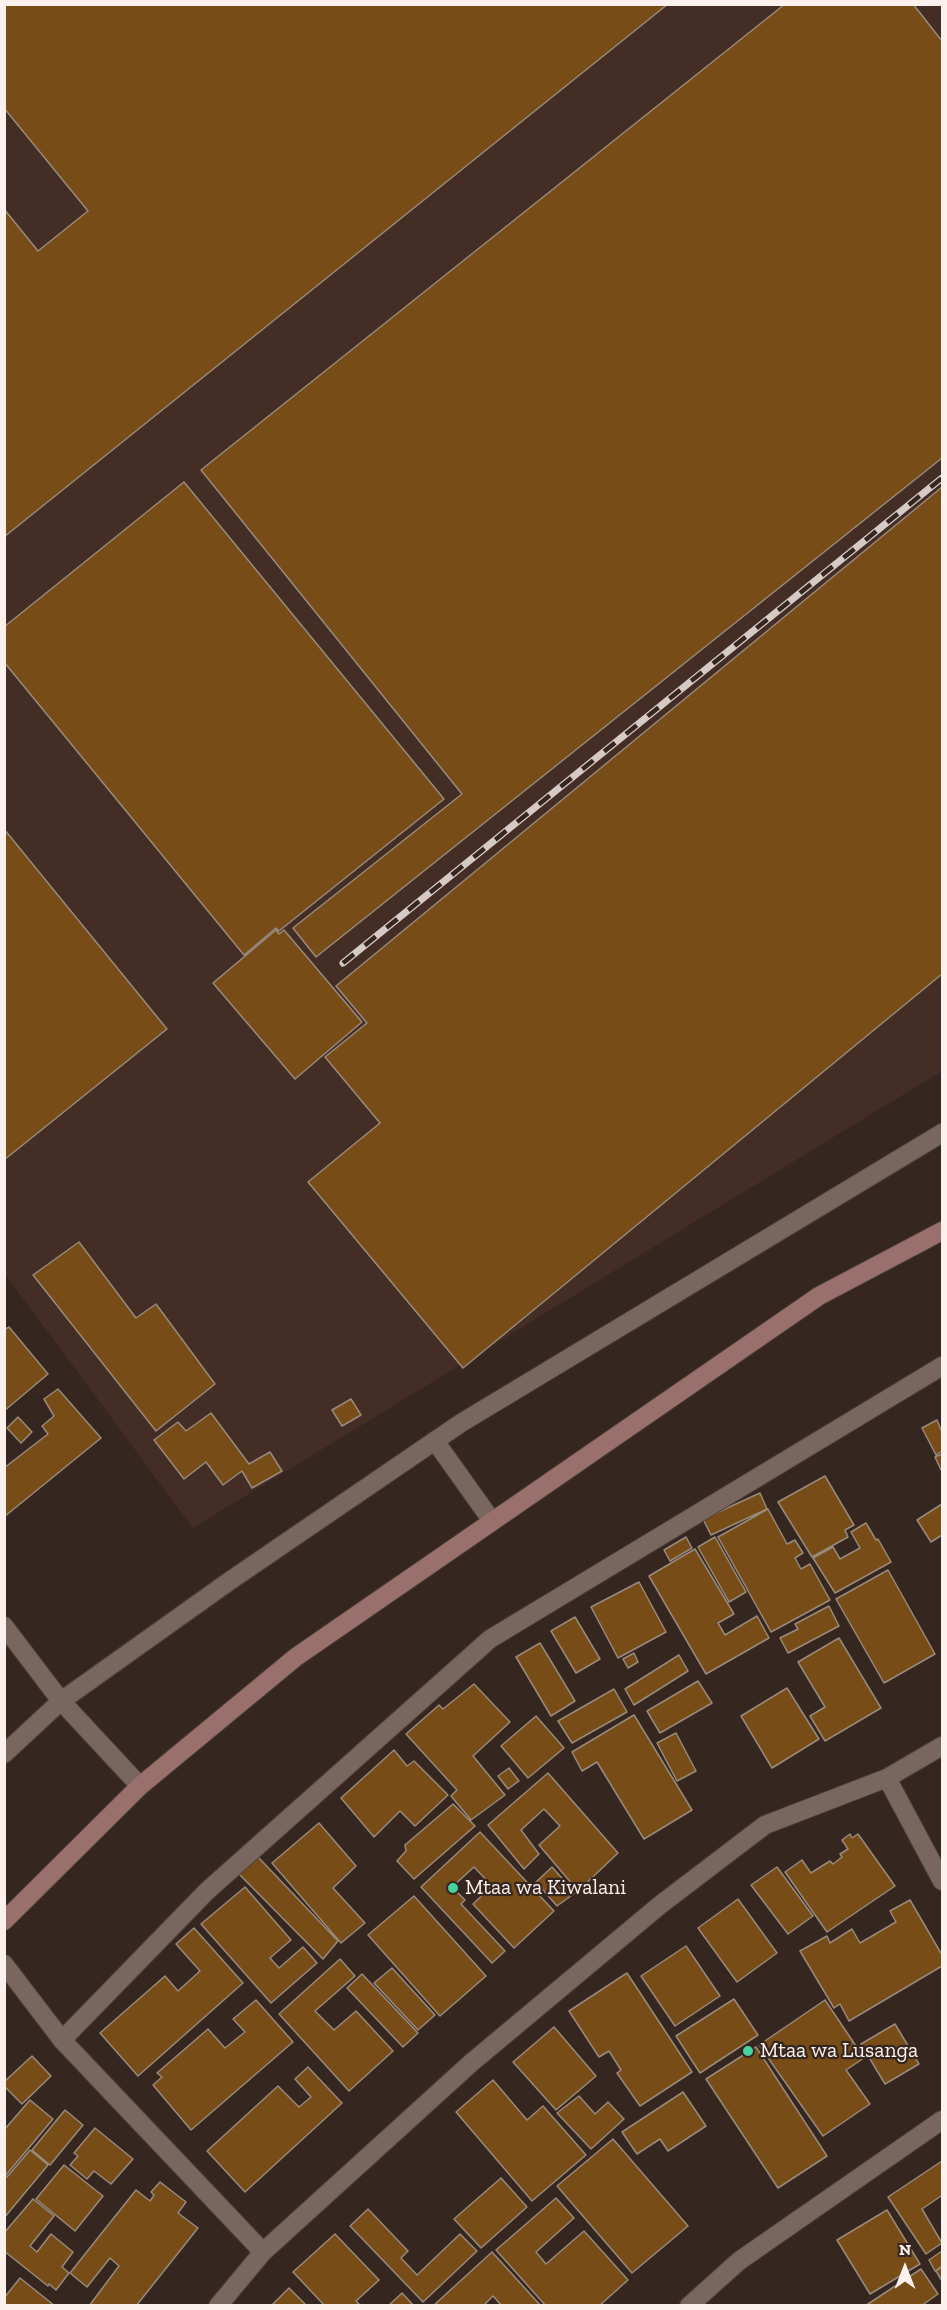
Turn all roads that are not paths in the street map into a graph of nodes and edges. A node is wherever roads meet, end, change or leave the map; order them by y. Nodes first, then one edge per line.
1 (942, 1134) edge
2 (942, 1232) edge
3 (942, 1366) edge
4 (435, 1441) junction
5 (492, 1521) junction
6 (4, 1626) edge
7 (61, 1701) junction
8 (942, 1746) edge
9 (4, 1754) edge
10 (887, 1778) junction
11 (141, 1786) junction
12 (942, 1881) edge
13 (4, 1921) edge
14 (4, 1964) edge
15 (62, 2040) junction
16 (942, 2120) edge
17 (263, 2252) junction
18 (218, 2306) edge
19 (689, 2306) edge

1 - 4 street
2 - 5 street
3 - 15 street
4 - 5 street
4 - 7 street
5 - 11 street
6 - 7 street
7 - 9 street
7 - 11 street
8 - 10 street
10 - 12 street
10 - 17 street
11 - 13 street
14 - 15 street
15 - 17 street
16 - 19 street
17 - 18 street

